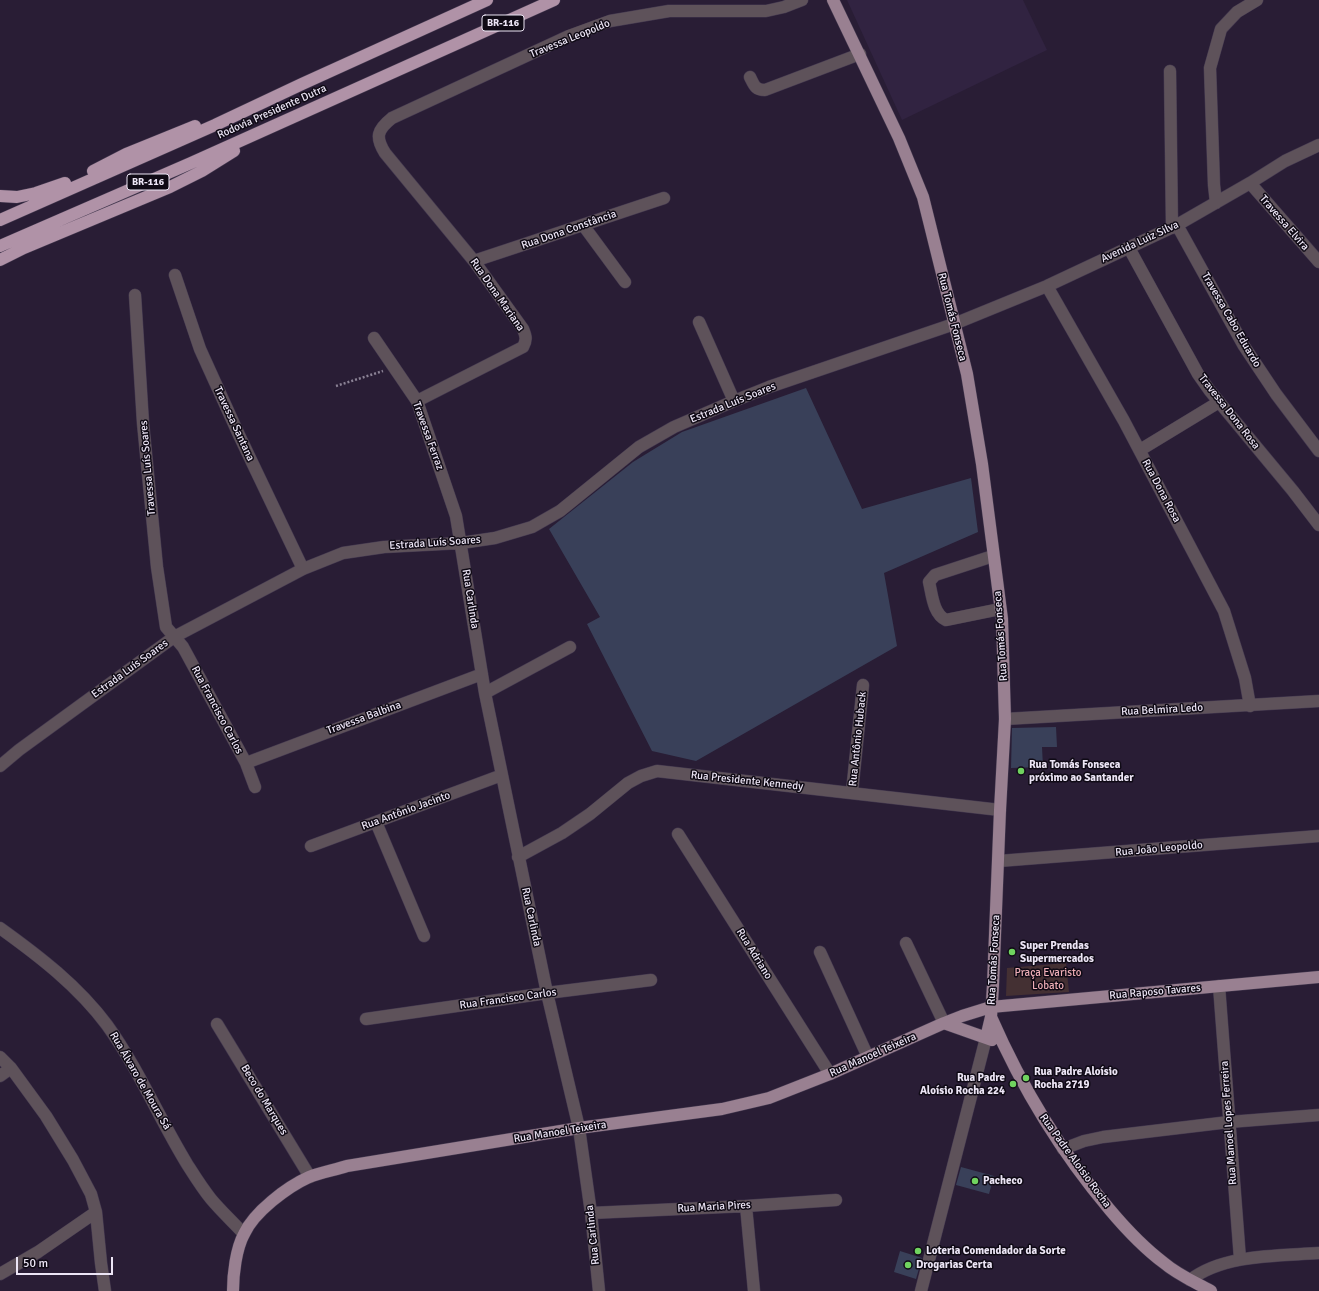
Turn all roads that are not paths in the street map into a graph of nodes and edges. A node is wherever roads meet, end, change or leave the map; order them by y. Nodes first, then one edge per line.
1 (486, 0) edge
2 (554, 0) edge
3 (802, 0) edge
4 (833, 0) edge
5 (1256, 0) edge
6 (860, 54) junction
7 (1170, 71) dead end
8 (750, 77) dead end
9 (302, 84) junction
10 (269, 128) junction
11 (1319, 146) edge
12 (385, 153) joint
13 (1250, 183) junction
14 (0, 196) edge
15 (664, 198) dead end
16 (1216, 203) junction
17 (0, 220) edge
18 (583, 225) junction
19 (1175, 227) junction
20 (0, 246) edge
21 (1129, 248) junction
22 (0, 260) edge
23 (474, 261) junction
24 (1319, 262) edge
25 (175, 275) dead end
26 (625, 282) dead end
27 (1047, 286) junction
28 (134, 295) dead end
29 (699, 322) dead end
30 (954, 324) junction
31 (374, 338) dead end
32 (417, 401) junction
33 (734, 401) junction
34 (1219, 402) junction
35 (1140, 450) junction
36 (1319, 451) edge
37 (1319, 525) edge
38 (461, 543) junction
39 (994, 556) junction
40 (303, 569) junction
41 (1000, 609) junction
42 (174, 637) junction
43 (570, 647) dead end
44 (482, 674) junction
45 (863, 685) dead end
46 (485, 693) junction
47 (1319, 701) edge
48 (1250, 706) junction
49 (1005, 719) junction
50 (246, 763) junction
51 (0, 766) edge
52 (502, 775) junction
53 (255, 787) dead end
54 (852, 792) junction
55 (1000, 810) junction
56 (376, 822) junction
57 (678, 834) dead end
58 (1319, 836) edge
59 (311, 846) dead end
60 (518, 857) junction
61 (999, 862) junction
62 (0, 928) edge
63 (424, 936) dead end
64 (906, 943) dead end
65 (820, 952) dead end
66 (1319, 977) edge
67 (651, 980) dead end
68 (1219, 986) junction
69 (547, 993) junction
70 (991, 1012) junction
71 (366, 1019) dead end
72 (944, 1023) junction
73 (217, 1024) dead end
74 (986, 1038) junction
75 (1002, 1043) junction
76 (0, 1057) edge
77 (868, 1057) junction
78 (11, 1068) junction
79 (830, 1074) junction
80 (0, 1076) edge
81 (1319, 1115) edge
82 (1228, 1122) junction
83 (579, 1128) junction
84 (1063, 1149) junction
85 (310, 1177) junction
86 (836, 1200) dead end
87 (746, 1206) junction
88 (96, 1212) junction
89 (592, 1213) junction
90 (244, 1234) junction
91 (1319, 1253) edge
92 (1240, 1259) junction
93 (0, 1274) edge
94 (1190, 1280) junction
95 (105, 1291) edge
96 (233, 1291) edge
97 (600, 1291) edge
98 (754, 1291) edge
99 (921, 1291) edge
100 (1211, 1291) edge

1 - 9 highway, Rodovia Presidente Dutra / BR-116
2 - 10 highway, Rodovia Presidente Dutra / BR-116
3 - 12 street, Travessa Leopoldo
4 - 6 main road, Rua Tomás Fonseca
5 - 16 street
6 - 8 street
6 - 30 main road, Rua Tomás Fonseca
7 - 19 street
9 - 14 highway
9 - 17 highway, Rodovia Presidente Dutra / BR-116
10 - 20 highway, Rodovia Presidente Dutra / BR-116
10 - 22 highway
11 - 13 street, Avenida Luiz Silva
12 - 23 street, Rua Dona Mariana
13 - 16 street, Avenida Luiz Silva
13 - 24 street, Travessa Elvira
15 - 18 street, Rua Dona Constância
16 - 19 street, Avenida Luiz Silva
18 - 23 street, Rua Dona Constância
18 - 26 street
19 - 21 street, Avenida Luiz Silva
19 - 36 street, Travessa Cabo Eduardo
21 - 27 street, Avenida Luiz Silva
21 - 34 street, Travessa Dona Rosa
23 - 32 street, Rua Dona Mariana
25 - 40 street, Travessa Santana
27 - 30 street, Avenida Luiz Silva
27 - 35 street, Rua Dona Rosa
28 - 42 street, Travessa Luís Soares
29 - 33 street
30 - 33 street, Estrada Luís Soares
30 - 39 main road, Rua Tomás Fonseca
31 - 32 street, Travessa Ferraz
32 - 38 street, Travessa Ferraz
33 - 38 street, Estrada Luís Soares
34 - 35 street
34 - 37 street, Travessa Dona Rosa
35 - 48 street, Rua Dona Rosa
38 - 40 street, Estrada Luís Soares
38 - 44 street, Rua Carlinda
39 - 41 main road, Rua Tomás Fonseca
39 - 41 street
40 - 42 street, Estrada Luís Soares
41 - 49 main road, Rua Tomás Fonseca
42 - 50 street, Rua Francisco Carlos
42 - 51 street, Estrada Luís Soares
43 - 46 street
44 - 46 street, Rua Carlinda
44 - 50 street, Travessa Balbina
45 - 54 street, Rua Antônio Huback
46 - 52 street, Rua Carlinda
47 - 48 street, Rua Belmira Ledo
48 - 49 street, Rua Belmira Ledo
49 - 55 main road, Rua Tomás Fonseca
50 - 53 street, Rua Francisco Carlos
52 - 56 street, Rua Antônio Jacinto
52 - 60 street, Rua Carlinda
54 - 55 street, Rua Presidente Kennedy
54 - 60 street, Rua Presidente Kennedy
55 - 61 main road, Rua Tomás Fonseca
56 - 59 street, Rua Antônio Jacinto
56 - 63 street
57 - 79 street, Rua Adriano
58 - 61 street, Rua João Leopoldo
60 - 69 street, Rua Carlinda
61 - 70 main road, Rua Tomás Fonseca
62 - 90 street, Rua Álvaro de Moura Sá
64 - 72 street
65 - 77 street
66 - 68 main road, Rua Raposo Tavares
67 - 69 street, Rua Francisco Carlos
68 - 70 main road, Rua Raposo Tavares
68 - 82 street, Rua Manoel Lopes Ferreira
69 - 71 street, Rua Francisco Carlos
69 - 83 street, Rua Carlinda
70 - 72 main road, Rua Manoel Teixeira
70 - 74 main road, Rua Tomás Fonseca
70 - 75 main road, Rua Padre Aloísio Rocha
72 - 74 main road
72 - 77 main road, Rua Manoel Teixeira
73 - 85 street, Beco do Marques
74 - 75 main road
74 - 99 street, Rua Tomás Fonseca
75 - 84 main road, Rua Padre Aloísio Rocha
76 - 78 street
77 - 79 main road, Rua Manoel Teixeira
78 - 80 street
78 - 88 street
79 - 83 main road, Rua Manoel Teixeira
81 - 82 street
82 - 84 street
82 - 92 street, Rua Manoel Lopes Ferreira
83 - 85 main road, Rua Manoel Teixeira
83 - 89 street, Rua Carlinda
84 - 94 main road, Rua Padre Aloísio Rocha
85 - 90 main road, Rua Manoel Teixeira
86 - 87 street, Rua Maria Pires
87 - 89 street, Rua Maria Pires
87 - 98 street
88 - 93 street
88 - 95 street
89 - 97 street, Rua Carlinda
90 - 96 main road, Rua Manoel Teixeira
91 - 92 street
92 - 94 street
94 - 100 main road, Rua Padre Aloísio Rocha

